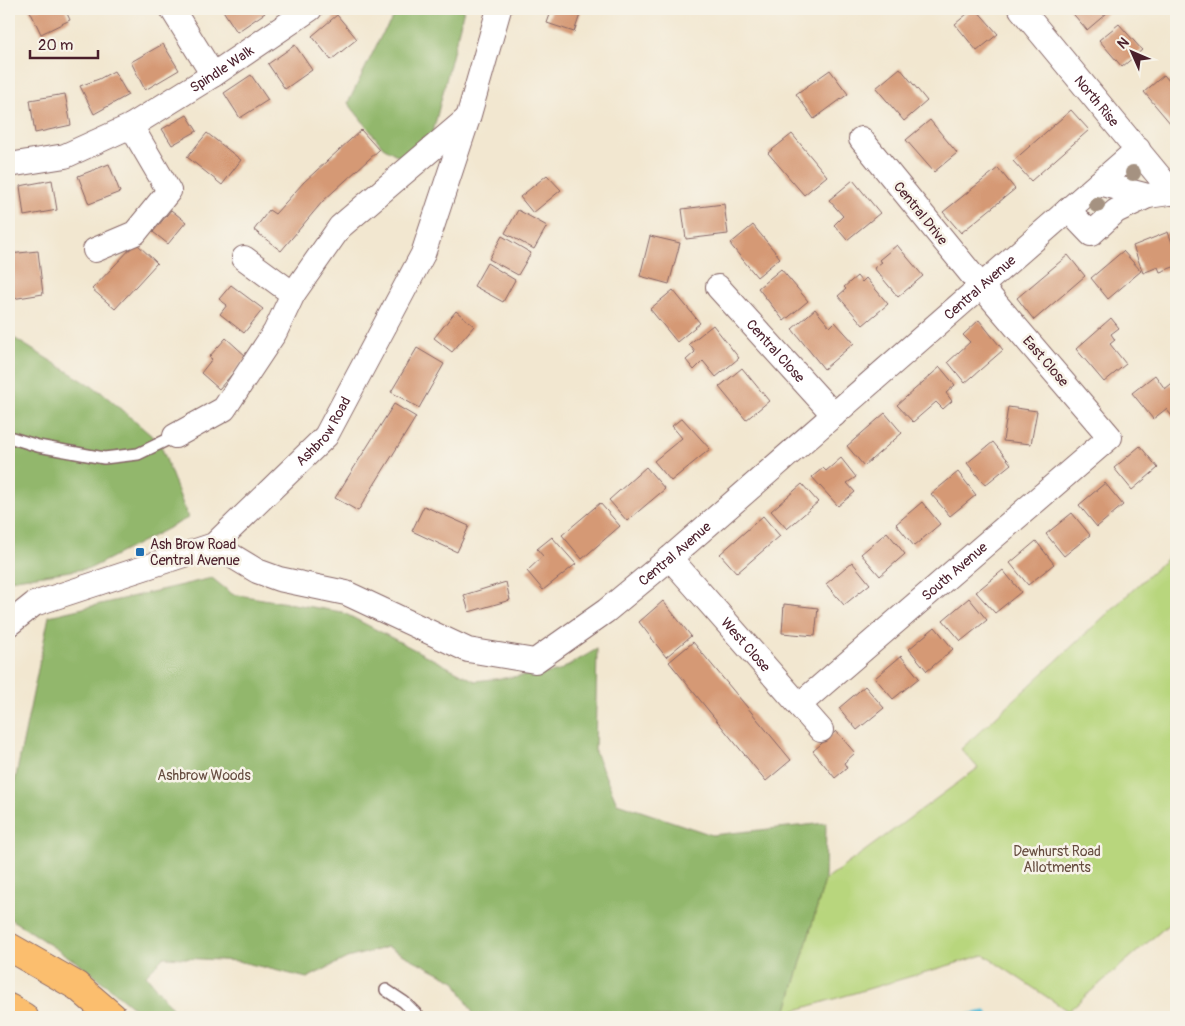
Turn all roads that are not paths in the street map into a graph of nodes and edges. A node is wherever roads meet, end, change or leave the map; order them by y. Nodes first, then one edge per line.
1 (172, 9) edge
2 (310, 9) edge
3 (499, 9) edge
4 (1022, 9) edge
5 (213, 75) junction
6 (468, 118) junction
7 (132, 126) junction
8 (861, 139) dead end
9 (1138, 149) junction
10 (9, 164) edge
11 (1099, 183) junction
12 (1175, 192) edge
13 (1148, 196) junction
14 (1068, 210) junction
15 (95, 250) dead end
16 (244, 258) dead end
17 (718, 286) dead end
18 (981, 286) junction
19 (294, 294) junction
20 (834, 415) junction
21 (175, 436) joint
22 (9, 437) edge
23 (1110, 437) joint
24 (214, 545) junction
25 (670, 558) junction
26 (9, 601) edge
27 (34, 604) junction
28 (9, 624) edge
29 (799, 705) junction
30 (821, 730) dead end
31 (9, 947) edge
32 (386, 990) dead end
33 (9, 1008) edge
34 (24, 1017) edge
35 (113, 1017) edge
36 (419, 1017) edge

1 - 5 street
2 - 5 street, Spindle Walk
3 - 6 street, Ashbrow Road
4 - 9 street, North Rise
5 - 7 street, Spindle Walk
6 - 19 street
6 - 24 street, Ashbrow Road
7 - 10 street, Spindle Walk
7 - 15 street
8 - 18 street, Central Drive
9 - 11 street, Central Avenue
9 - 12 street, North Rise
11 - 13 street
11 - 14 street, Central Avenue
12 - 13 street
13 - 14 street
14 - 18 street, Central Avenue
16 - 19 street
17 - 20 street, Central Close
18 - 20 street, Central Avenue
18 - 23 street, East Close
19 - 21 street
20 - 25 street, Central Avenue
21 - 22 lane
23 - 29 street, South Avenue
24 - 25 street, Central Avenue
24 - 27 street, Ashbrow Road
25 - 29 street, West Close
26 - 27 street, Ashbrow Road
27 - 28 street, Ashbrow Road
29 - 30 street, West Close
31 - 35 main road
32 - 36 lane
33 - 34 main road

